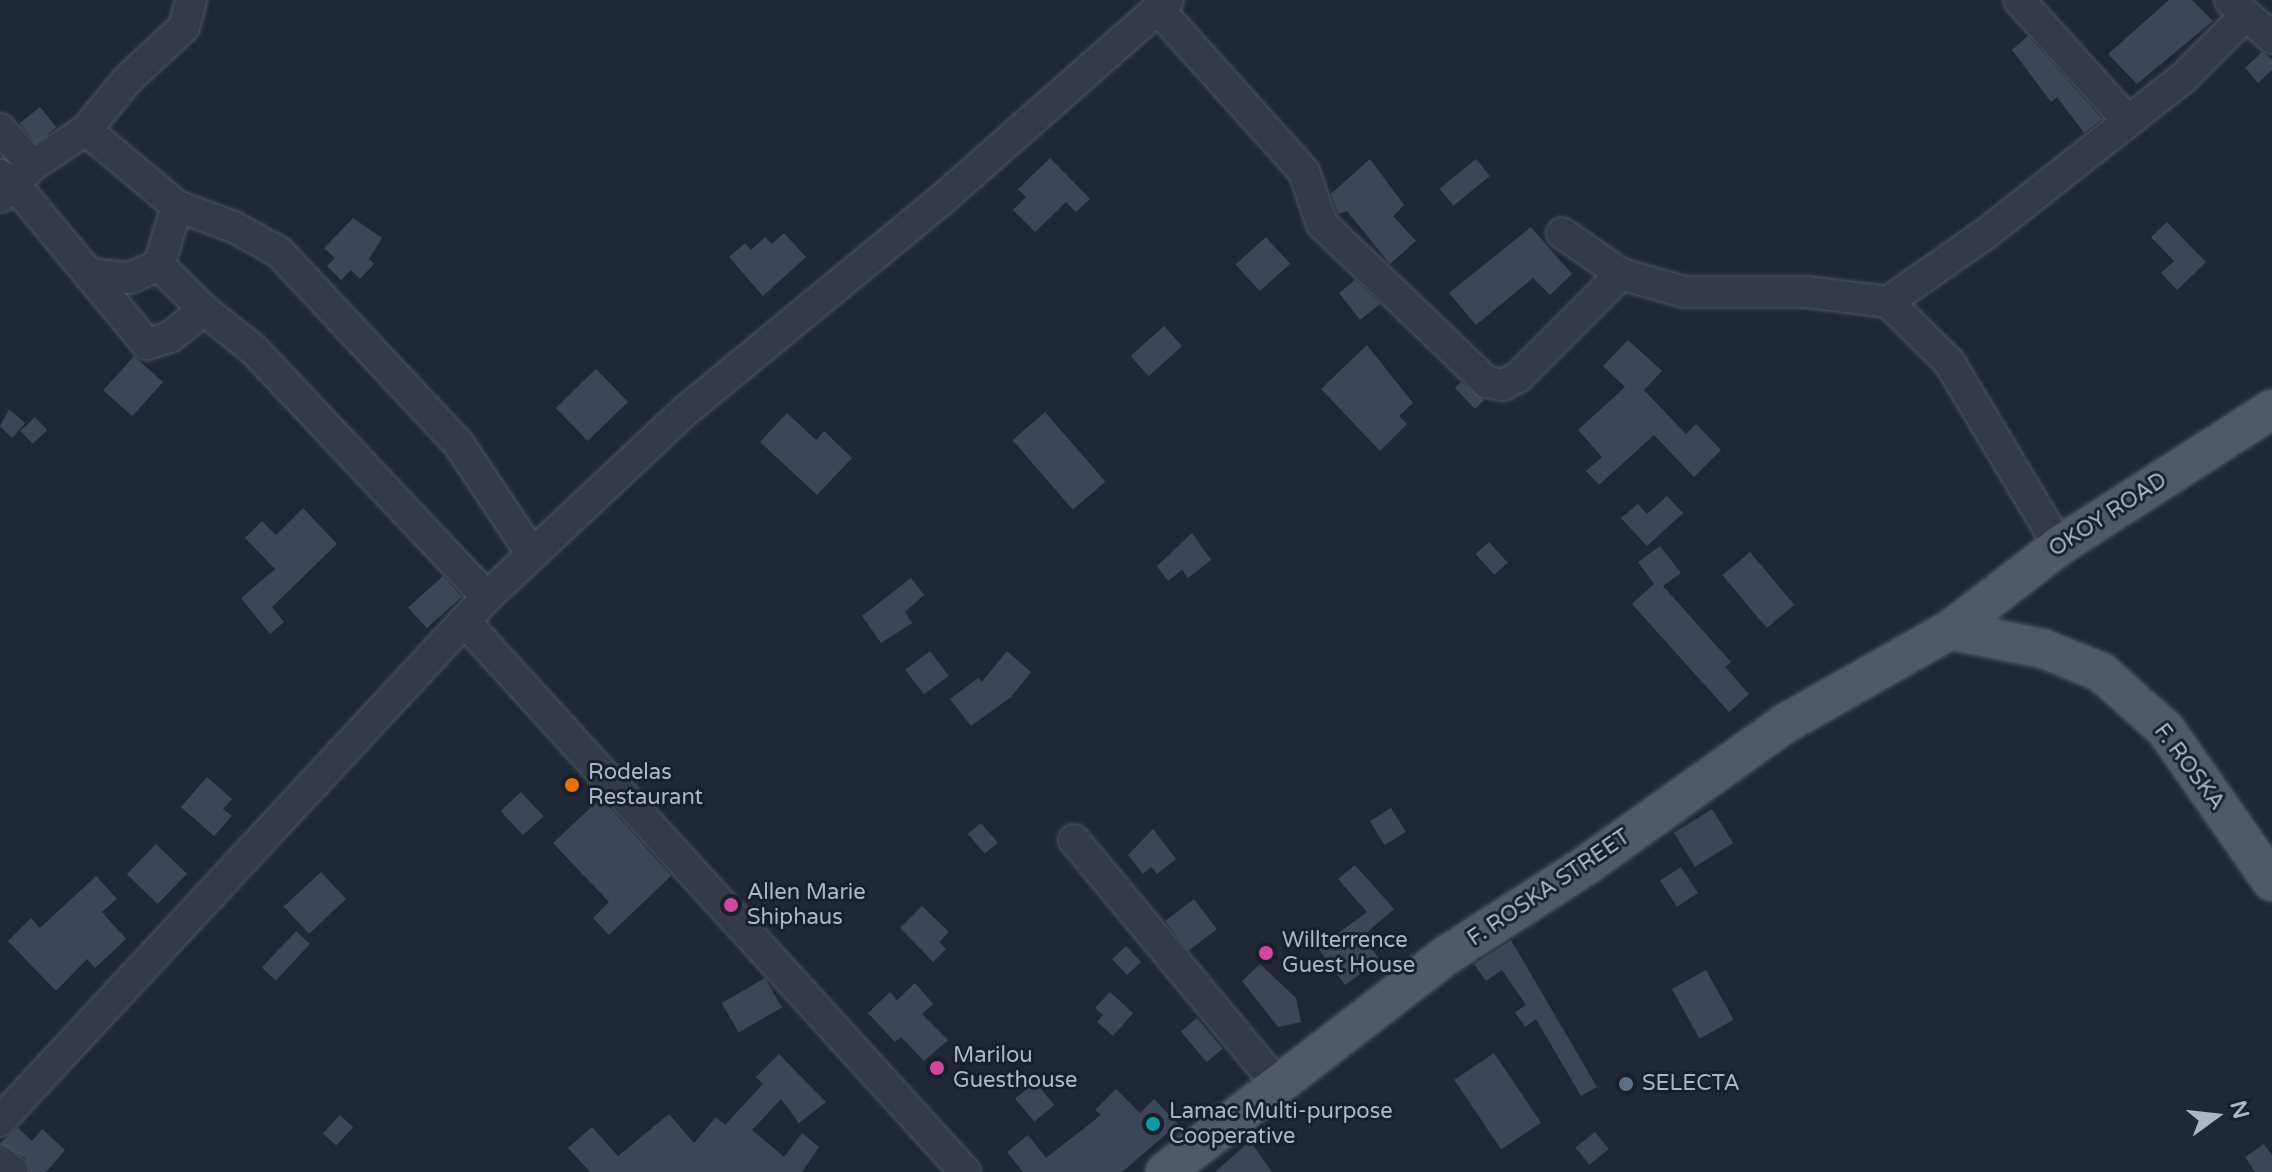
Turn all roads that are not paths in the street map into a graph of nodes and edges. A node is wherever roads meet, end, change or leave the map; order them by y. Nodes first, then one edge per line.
1 (191, 0) edge
2 (2019, 0) edge
3 (1163, 4) edge
4 (2237, 8) edge
5 (2272, 38) edge
6 (2128, 121) junction
7 (0, 129) edge
8 (86, 130) junction
9 (12, 181) edge
10 (177, 206) junction
11 (1562, 233) dead end
12 (159, 265) junction
13 (88, 274) junction
14 (1621, 274) junction
15 (1888, 302) junction
16 (204, 310) junction
17 (2272, 409) edge
18 (2059, 546) junction
19 (532, 554) junction
20 (487, 597) junction
21 (464, 621) junction
22 (1950, 630) junction
23 (1074, 840) dead end
24 (2272, 882) edge
25 (1278, 1085) junction
26 (1, 1117) edge
27 (0, 1161) edge
28 (13, 1172) edge
29 (965, 1172) edge
30 (1165, 1172) edge

1 - 8 street
2 - 6 street
3 - 14 street
3 - 19 street
4 - 5 street
4 - 6 street
6 - 15 street
7 - 9 street
8 - 9 street
8 - 10 street
9 - 13 street
10 - 12 street
10 - 19 street
11 - 14 street
12 - 13 street
12 - 16 street
13 - 16 street
14 - 15 street
15 - 18 street
16 - 20 street
17 - 18 main road, OKOY ROAD
18 - 22 main road, OKOY ROAD
19 - 20 street
20 - 21 street
21 - 26 street
21 - 29 street
22 - 24 main road, F. ROSKA
22 - 25 main road, F. ROSKA STREET
23 - 25 street
25 - 30 main road, F. ROSKA STREET
27 - 28 street

